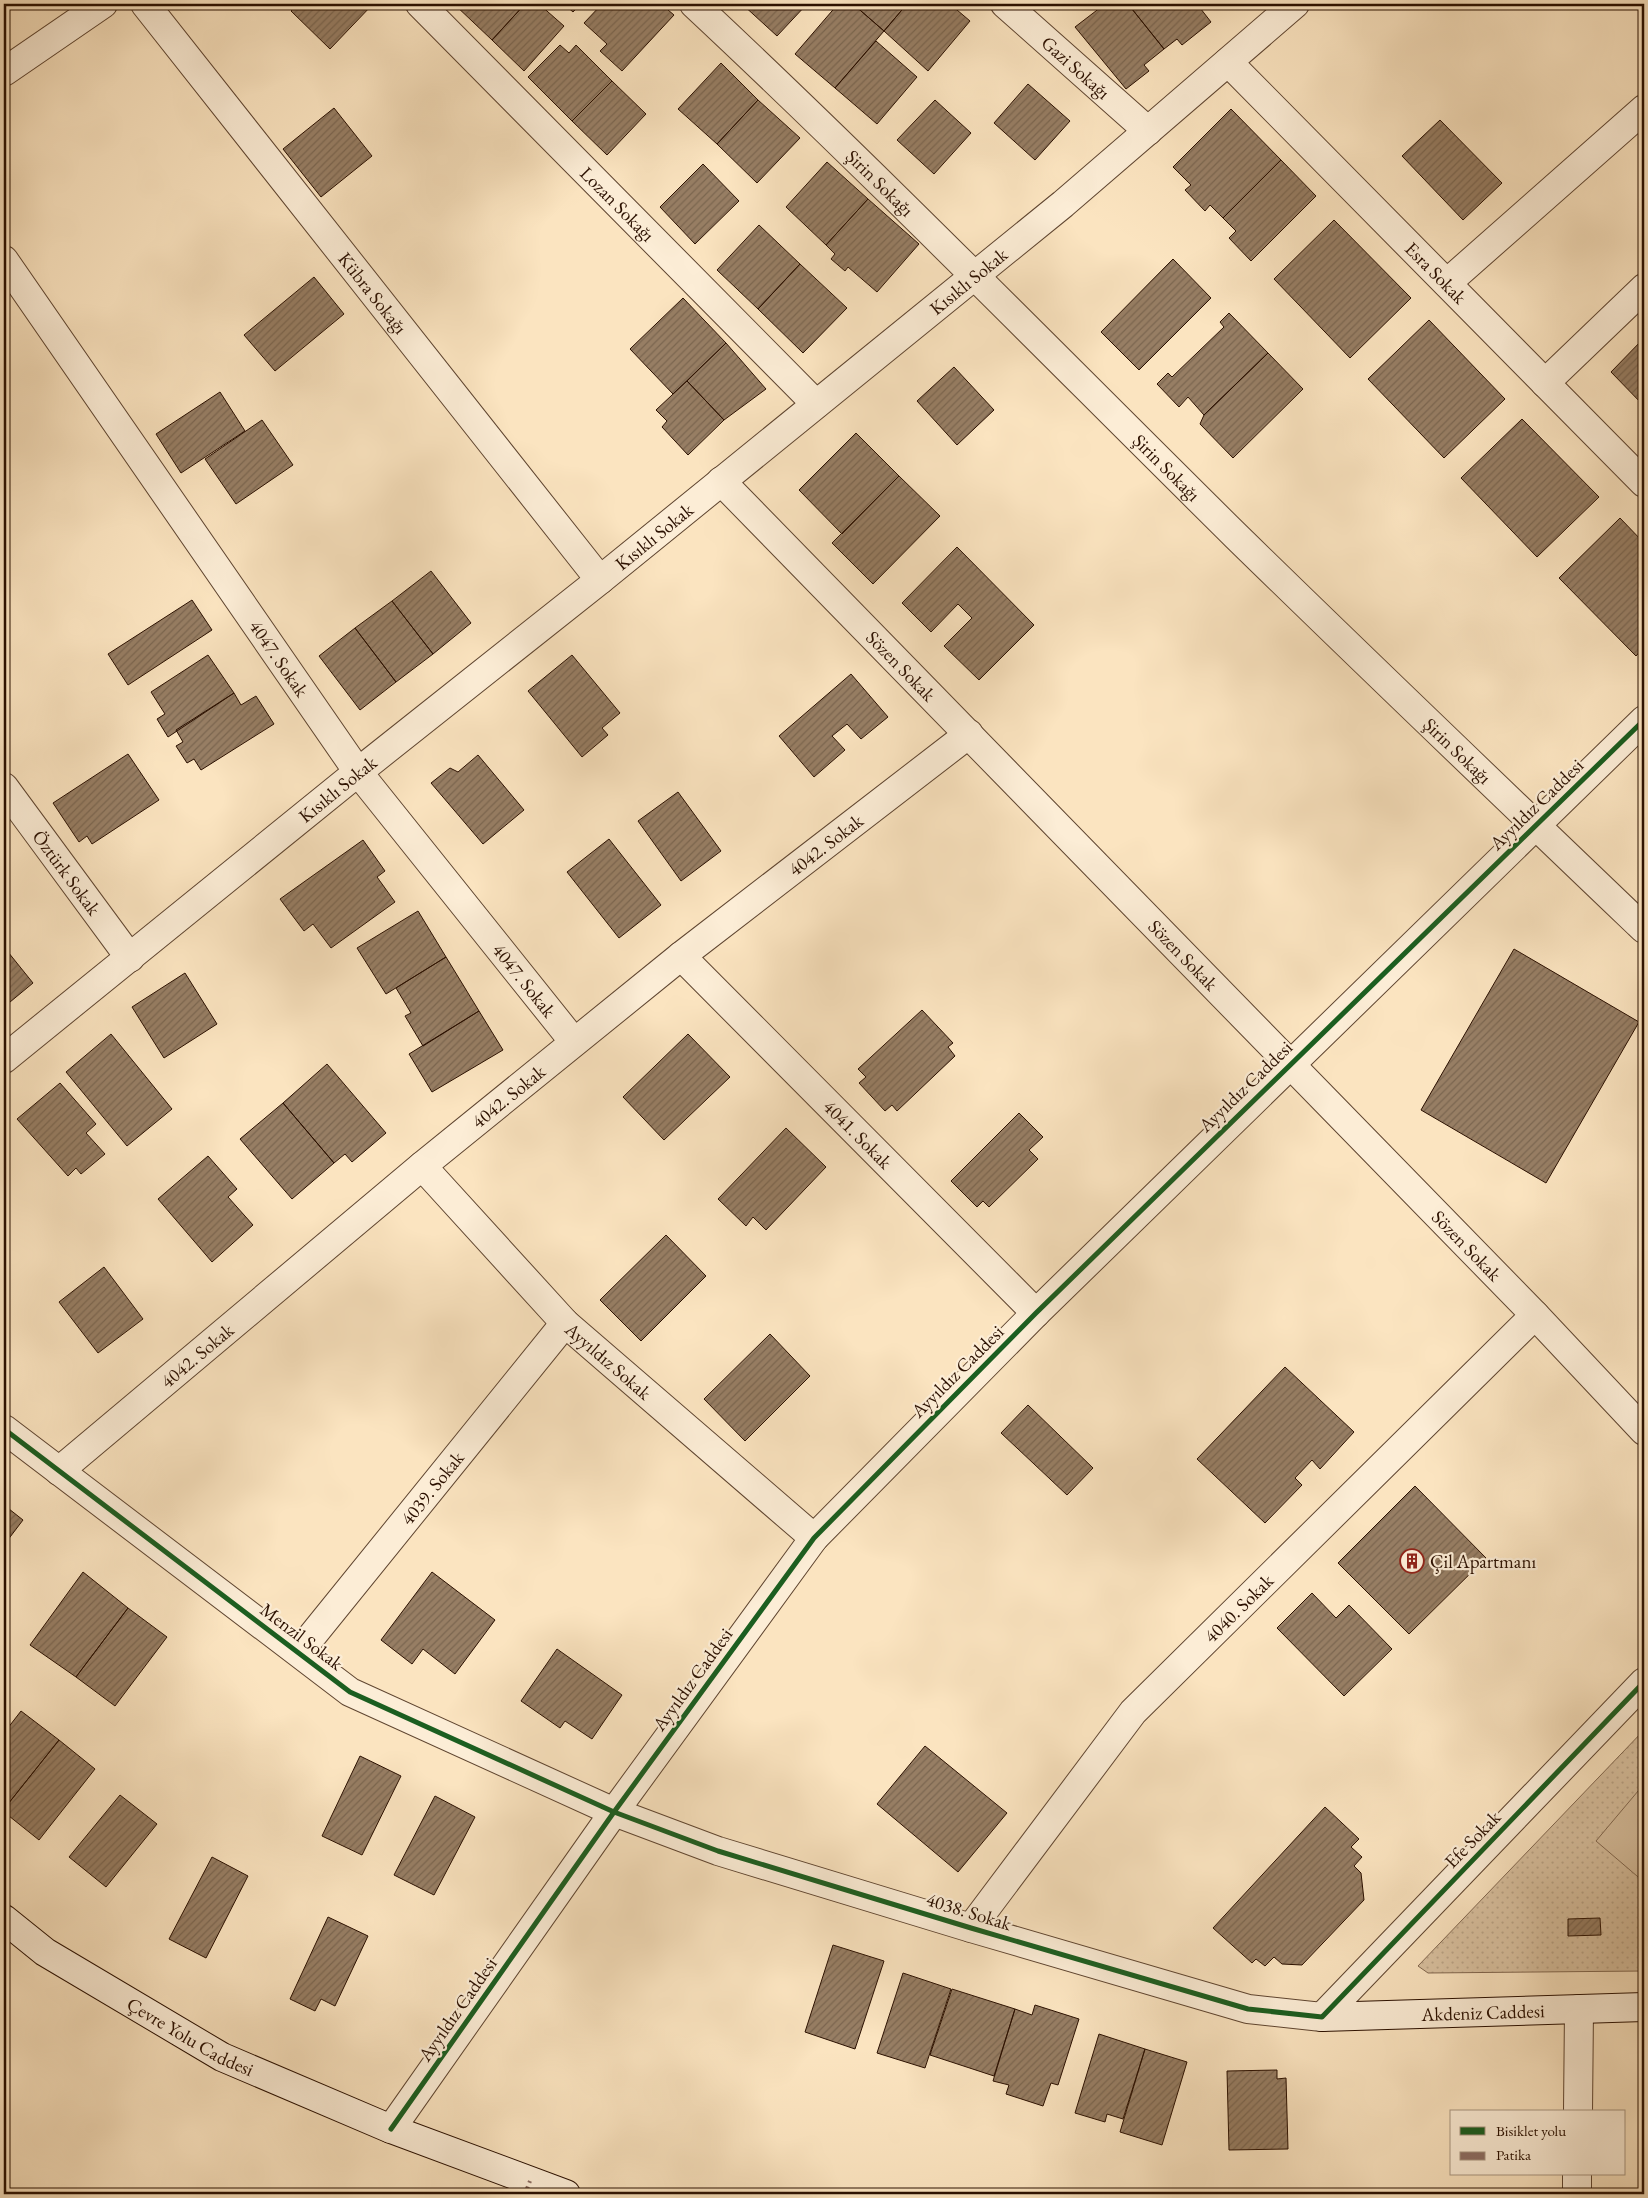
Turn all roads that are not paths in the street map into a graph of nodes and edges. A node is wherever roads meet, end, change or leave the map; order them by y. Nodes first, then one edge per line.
1 (103, 4) edge
2 (146, 4) edge
3 (420, 4) edge
4 (694, 4) edge
5 (1005, 4) edge
6 (1295, 4) edge
7 (1228, 62) junction
8 (4, 72) edge
9 (1644, 108) edge
10 (1148, 131) junction
11 (4, 260) edge
12 (976, 275) junction
13 (1447, 283) junction
14 (1644, 288) edge
15 (1545, 383) junction
16 (816, 404) junction
17 (721, 481) junction
18 (1644, 483) edge
19 (600, 580) junction
20 (1644, 720) edge
21 (969, 734) junction
22 (358, 772) junction
23 (4, 787) edge
24 (1535, 825) junction
25 (1644, 929) edge
26 (681, 956) junction
27 (130, 958) junction
28 (574, 1042) junction
29 (4, 1059) edge
30 (1290, 1063) junction
31 (422, 1166) junction
32 (1036, 1313) junction
33 (1535, 1315) junction
34 (565, 1323) junction
35 (4, 1429) edge
36 (1644, 1431) edge
37 (59, 1471) junction
38 (814, 1538) junction
39 (299, 1652) junction
40 (1644, 1682) edge
41 (614, 1812) junction
42 (4, 1919) edge
43 (971, 1928) junction
44 (1644, 2007) edge
45 (1578, 2009) junction
46 (1322, 2017) junction
47 (1578, 2110) edge
48 (391, 2129) junction
49 (1577, 2176) edge
50 (528, 2188) edge
51 (566, 2194) edge
52 (1577, 2194) edge

1 - 8 street
2 - 19 street, Kübra Sokağı
3 - 16 street, Lozan Sokağı
4 - 12 street, Şirin Sokağı
5 - 10 street, Gazi Sokağı
6 - 7 street, Kısıklı Sokak
7 - 10 street, Kısıklı Sokak
7 - 13 street, Esra Sokak
9 - 13 street
10 - 12 street, Kısıklı Sokak
11 - 22 street, 4047. Sokak
12 - 16 street, Kısıklı Sokak
12 - 24 street, Şirin Sokağı
13 - 15 street, Esra Sokak
14 - 15 street
15 - 18 street, Esra Sokak
16 - 17 street, Kısıklı Sokak
17 - 19 street, Kısıklı Sokak
17 - 21 street, Sözen Sokak
19 - 22 street, Kısıklı Sokak
20 - 24 street, Ayyıldız Caddesi
21 - 26 street, 4042. Sokak
21 - 30 street, Sözen Sokak
22 - 27 street, Kısıklı Sokak
22 - 28 street, 4047. Sokak
23 - 27 street, Öztürk Sokak
24 - 25 street, Şirin Sokağı
24 - 30 street, Ayyıldız Caddesi
26 - 28 street, 4042. Sokak
26 - 32 street, 4041. Sokak
27 - 29 street, Kısıklı Sokak
28 - 31 street, 4042. Sokak
30 - 32 street, Ayyıldız Caddesi
30 - 33 street, Sözen Sokak
31 - 34 street, Ayyıldız Sokak
31 - 37 street, 4042. Sokak
32 - 38 street, Ayyıldız Caddesi
33 - 36 street, Sözen Sokak
33 - 43 street, 4040. Sokak
34 - 38 street, Ayyıldız Sokak
34 - 39 street, 4039. Sokak
35 - 37 street, Menzil Sokak
37 - 39 street, Menzil Sokak
38 - 41 street, Ayyıldız Caddesi
39 - 41 street, Menzil Sokak
40 - 46 street, Efe Sokak
41 - 43 street, 4038. Sokak
41 - 48 street, Ayyıldız Caddesi
42 - 48 street, Çevre Yolu Caddesi
43 - 46 street, 4038. Sokak
44 - 45 street, Akdeniz Caddesi
45 - 46 street, Akdeniz Caddesi
45 - 47 street
48 - 50 street, Çevre Yolu Caddesi
49 - 52 street
50 - 51 street, Çevre Yolu Caddesi

